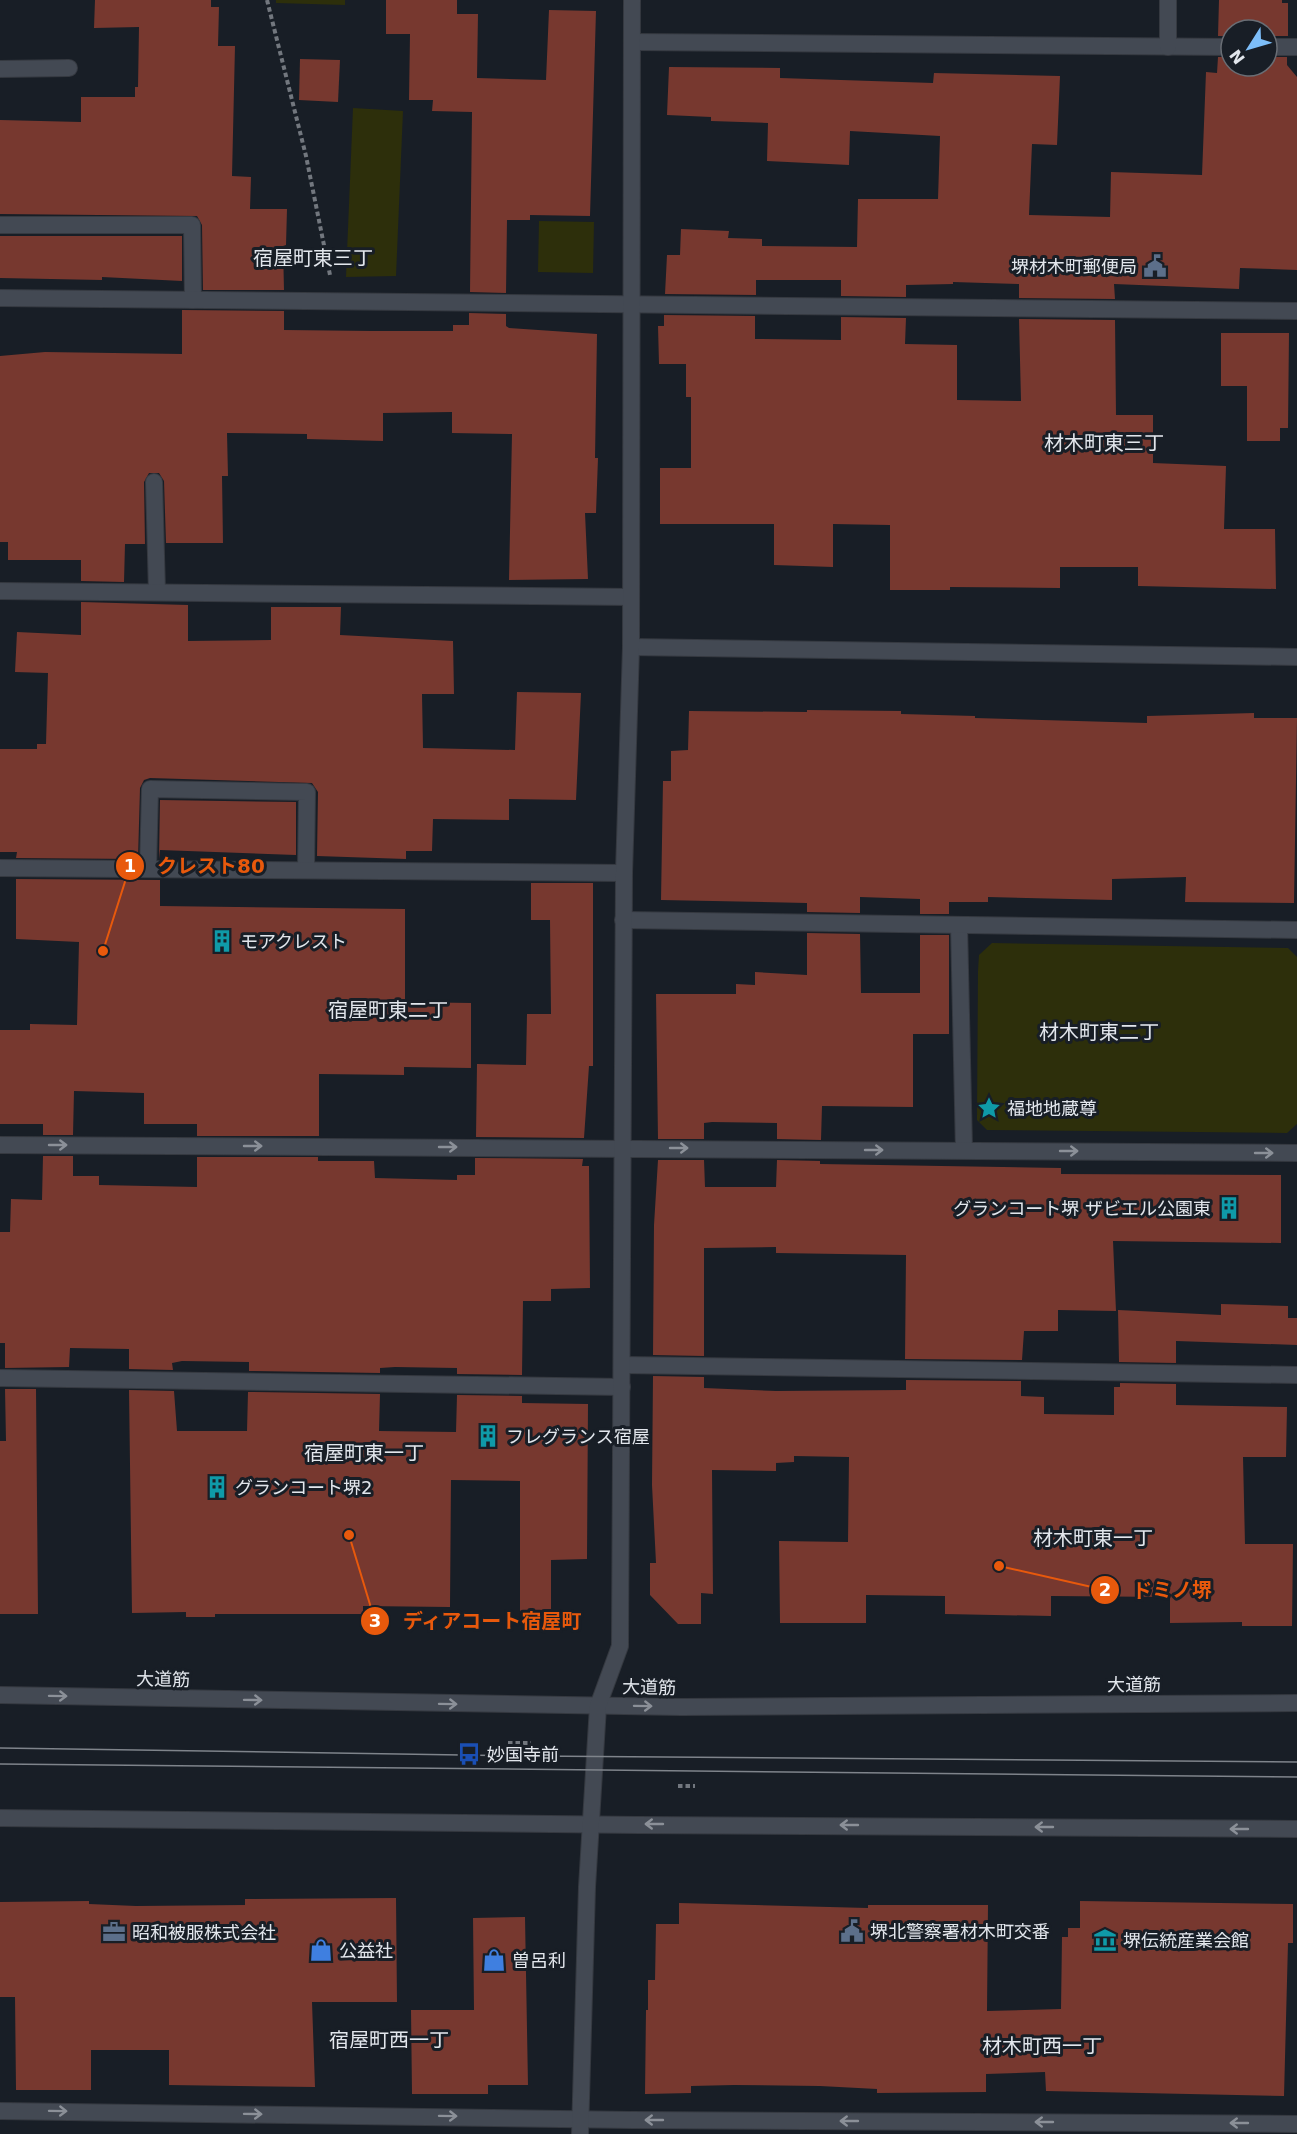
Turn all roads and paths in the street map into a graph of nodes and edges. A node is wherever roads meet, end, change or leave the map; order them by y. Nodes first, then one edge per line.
1 (267, 0) edge
2 (632, 0) edge
3 (1168, 0) edge
4 (632, 42) junction
5 (1168, 47) junction
6 (1219, 47) edge
7 (1279, 47) edge
8 (1297, 47) edge
9 (69, 68) dead end
10 (0, 69) edge
11 (0, 225) edge
12 (330, 275) dead end
13 (0, 298) edge
14 (193, 300) junction
15 (630, 306) junction
16 (1297, 311) edge
17 (154, 482) dead end
18 (0, 591) edge
19 (157, 592) junction
20 (631, 597) junction
21 (631, 647) junction
22 (1297, 657) edge
23 (0, 868) edge
24 (148, 869) junction
25 (306, 870) junction
26 (624, 873) junction
27 (623, 920) junction
28 (959, 925) junction
29 (1297, 930) edge
30 (0, 1145) edge
31 (621, 1148) junction
32 (964, 1150) junction
33 (1297, 1153) edge
34 (622, 1365) junction
35 (1297, 1375) edge
36 (0, 1378) edge
37 (622, 1387) junction
38 (0, 1695) edge
39 (1297, 1703) edge
40 (598, 1706) junction
41 (508, 1743) dead end
42 (531, 1743) dead end
43 (678, 1786) dead end
44 (695, 1786) dead end
45 (0, 1818) edge
46 (590, 1824) junction
47 (1297, 1829) edge
48 (0, 2111) edge
49 (1297, 2124) edge
50 (580, 2127) edge

1 - 12 path
2 - 4 street
3 - 5 street
4 - 5 street
4 - 15 street
5 - 6 street
7 - 8 street
9 - 10 street
11 - 14 street
13 - 14 street
14 - 15 street
15 - 16 street
15 - 20 street
17 - 19 street
18 - 19 street
19 - 20 street
20 - 21 street
21 - 22 street
21 - 26 street
23 - 24 street
24 - 25 street
24 - 25 street
25 - 26 street
26 - 27 street
27 - 28 street
27 - 31 street
28 - 29 street
28 - 32 street
30 -> 31 street
31 -> 32 street
31 - 34 street
32 -> 33 street
34 - 35 street
34 - 37 street
36 - 37 street
37 - 40 street
38 -> 40 street, 大道筋
40 -> 39 street, 大道筋
40 - 46 street
41 - 42 path
43 - 44 path
45 - 46 street
47 -> 46 street
46 - 50 street
48 -> 50 street
49 -> 50 street

